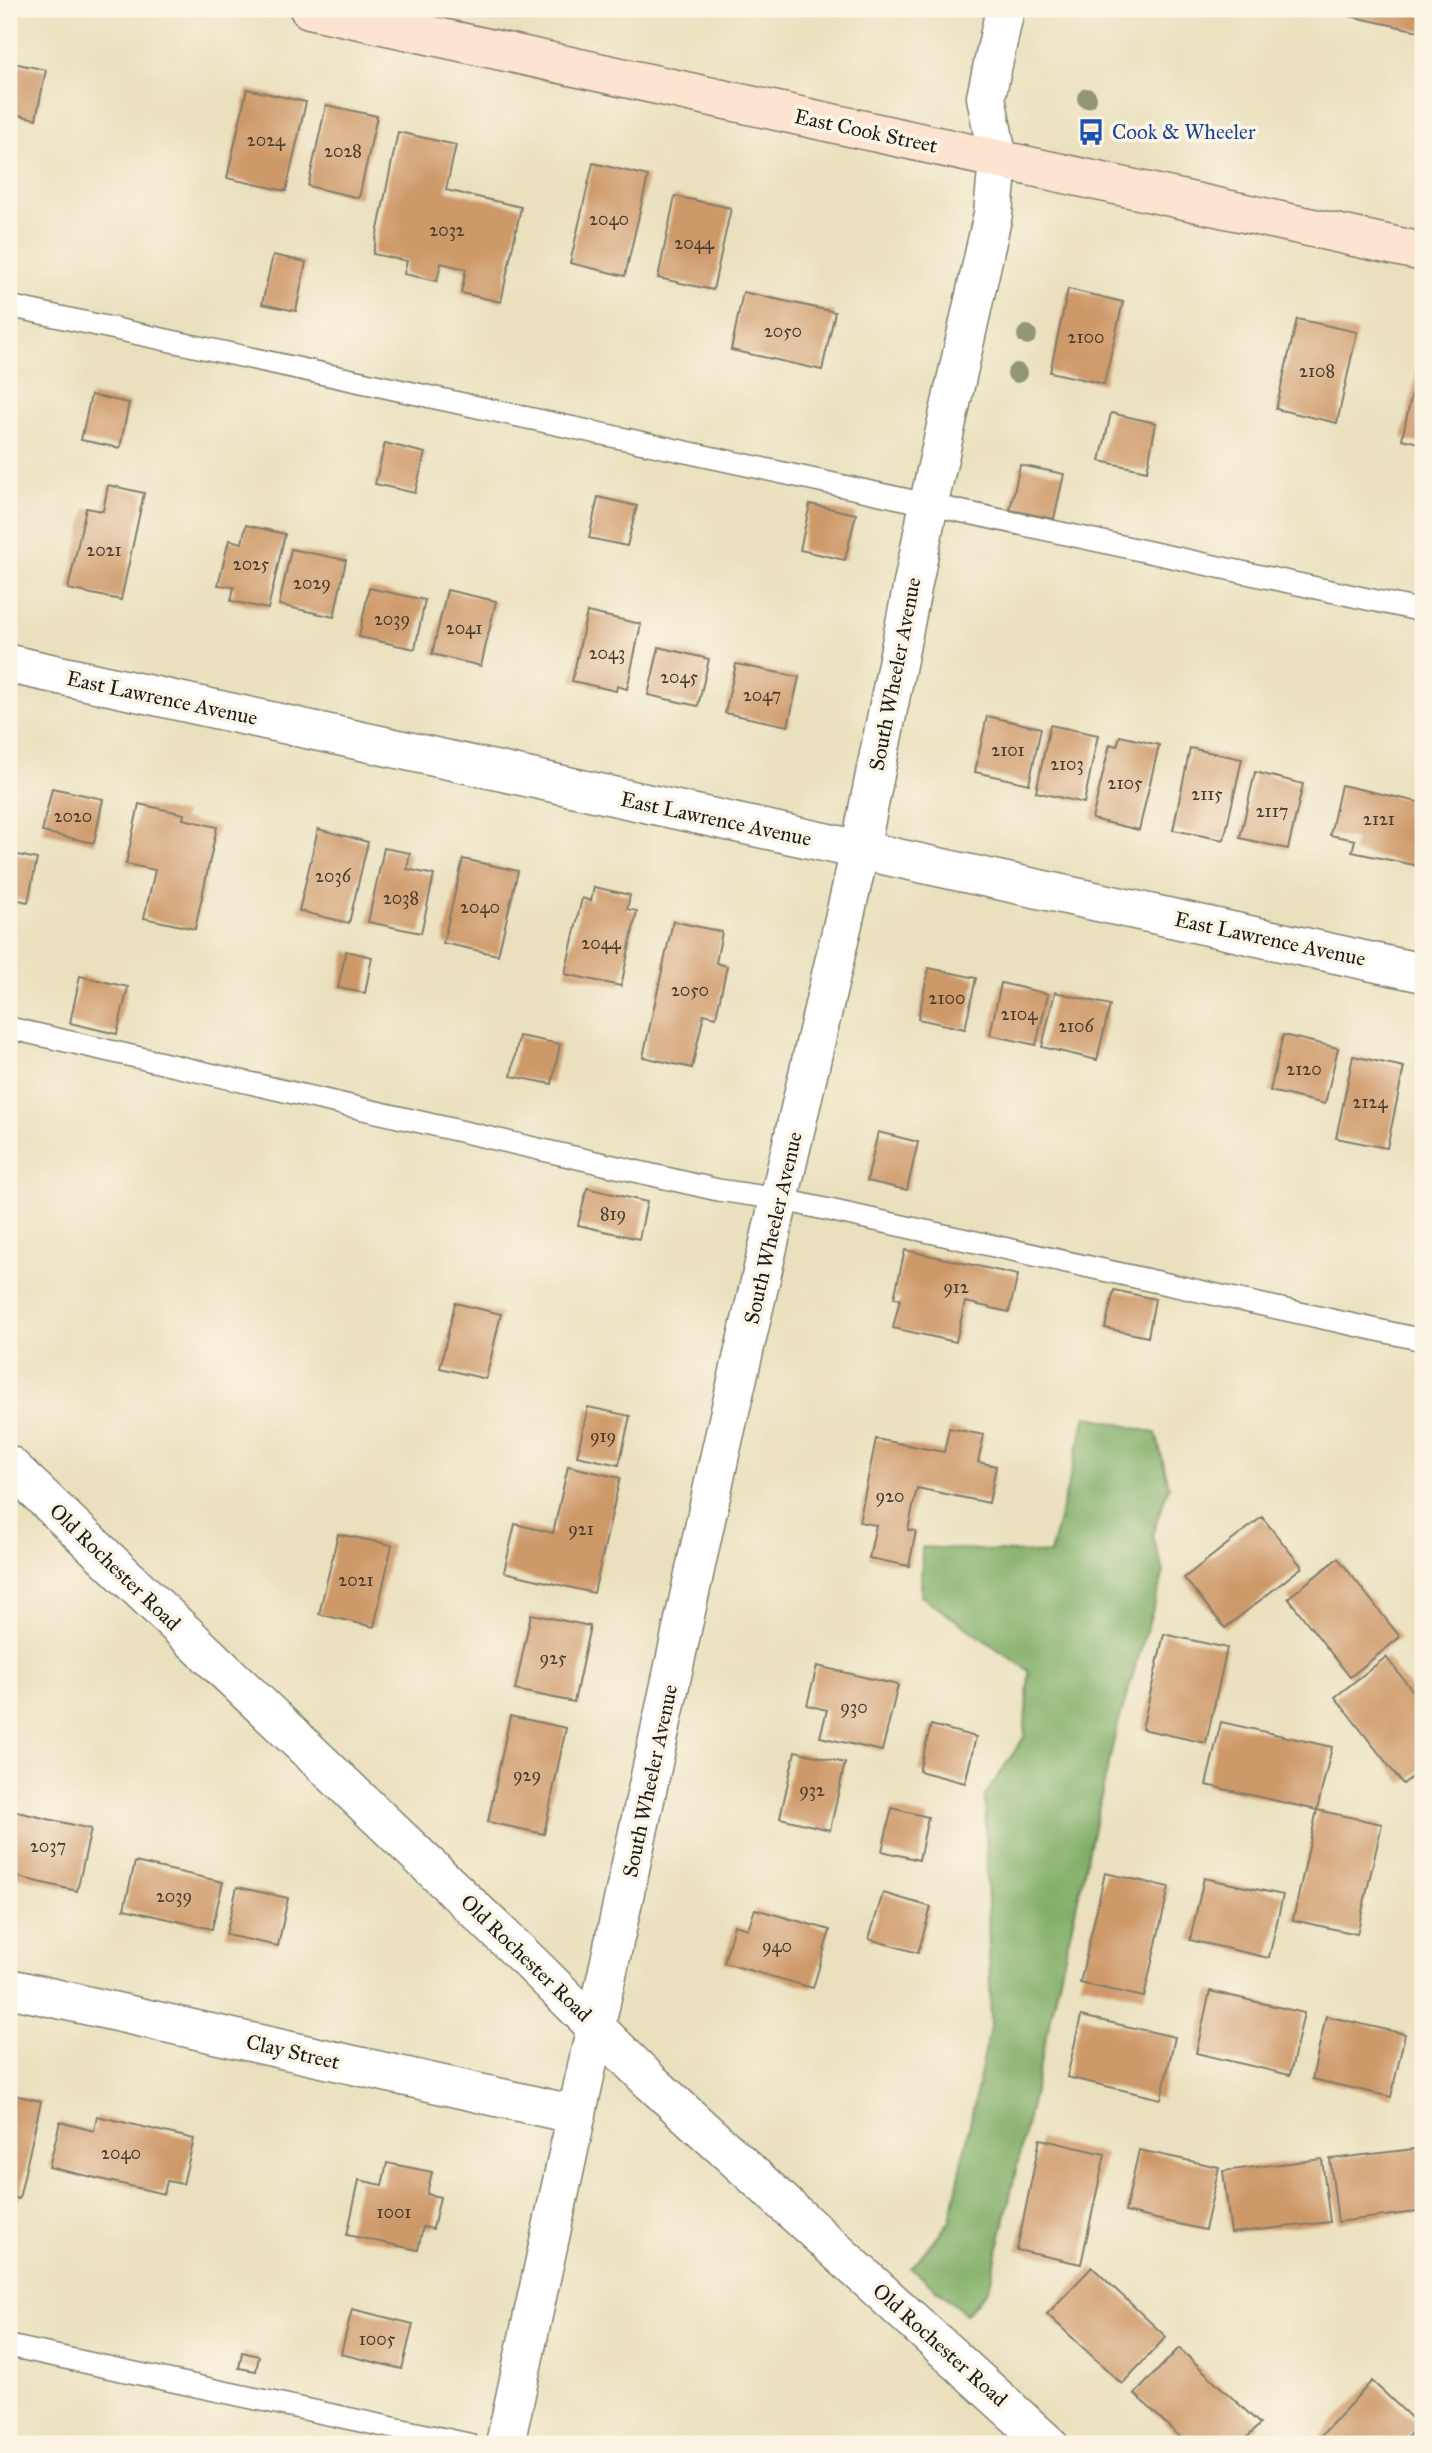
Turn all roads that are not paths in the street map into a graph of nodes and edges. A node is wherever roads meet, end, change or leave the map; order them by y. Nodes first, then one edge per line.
1 (309, 9) edge
2 (1005, 9) edge
3 (998, 160) junction
4 (1423, 252) edge
5 (9, 306) edge
6 (929, 503) junction
7 (1423, 611) edge
8 (9, 664) edge
9 (860, 850) junction
10 (1423, 973) edge
11 (9, 1028) edge
12 (779, 1199) junction
13 (1423, 1340) edge
14 (9, 1465) edge
15 (9, 1988) edge
16 (595, 2024) junction
17 (577, 2115) junction
18 (9, 2346) edge
19 (468, 2444) edge
20 (505, 2444) edge
21 (1048, 2444) edge

1 - 3 street, East Cook Street
2 - 3 street, South Wheeler Avenue
3 - 4 street, East Cook Street
3 - 6 street, South Wheeler Avenue
5 - 6 lane
6 - 7 lane
6 - 9 street, South Wheeler Avenue
8 - 9 street, East Lawrence Avenue
9 - 10 street, East Lawrence Avenue
9 - 12 street, South Wheeler Avenue
11 - 12 lane
12 - 13 lane
12 - 16 street, South Wheeler Avenue
14 - 16 street, Old Rochester Road
15 - 17 street, Clay Street
16 - 17 street, South Wheeler Avenue
16 - 21 street, Old Rochester Road
17 - 20 street, South Wheeler Avenue
18 - 19 lane

